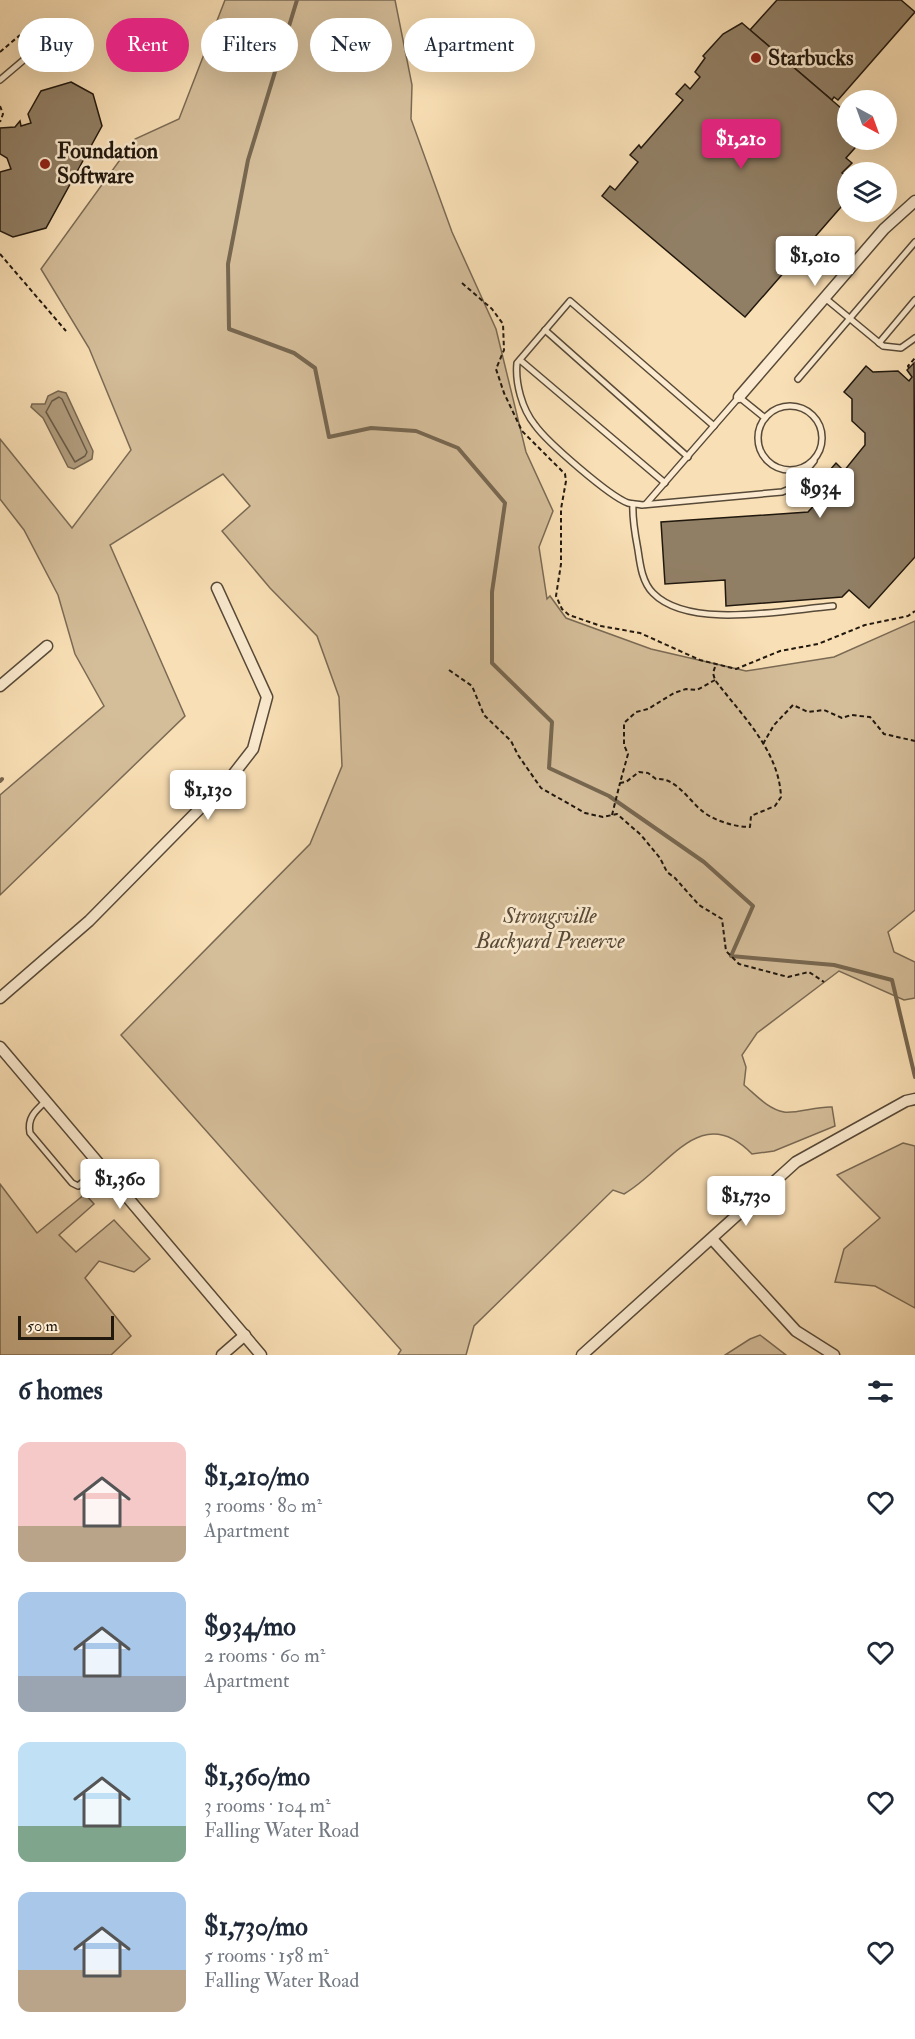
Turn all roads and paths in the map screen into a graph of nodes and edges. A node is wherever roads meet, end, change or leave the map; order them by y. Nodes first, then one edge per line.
1 (18, 37) edge
2 (0, 52) edge
3 (18, 65) edge
4 (0, 80) edge
5 (0, 106) edge
6 (0, 122) edge
7 (915, 201) edge
8 (915, 242) edge
9 (0, 254) edge
10 (462, 283) dead end
11 (825, 298) junction
12 (915, 300) edge
13 (850, 320) junction
14 (545, 330) junction
15 (66, 331) dead end
16 (915, 338) edge
17 (879, 343) junction
18 (915, 358) edge
19 (520, 360) junction
20 (909, 368) dead end
21 (798, 379) dead end
22 (738, 397) junction
23 (765, 418) junction
24 (714, 426) junction
25 (688, 457) junction
26 (814, 461) junction
27 (665, 483) junction
28 (633, 504) junction
29 (646, 504) junction
30 (216, 588) dead end
31 (832, 606) dead end
32 (915, 611) edge
33 (48, 646) dead end
34 (716, 666) junction
35 (449, 670) dead end
36 (715, 680) junction
37 (0, 686) edge
38 (915, 741) edge
39 (763, 744) junction
40 (619, 784) junction
41 (612, 814) junction
42 (824, 982) dead end
43 (0, 998) edge
44 (2, 1053) edge
45 (915, 1099) edge
46 (46, 1101) junction
47 (102, 1167) junction
48 (712, 1239) junction
49 (245, 1335) junction
50 (222, 1355) edge
51 (261, 1355) edge
52 (582, 1355) edge
53 (834, 1355) edge

1 - 2 path
3 - 4 lane
5 - 6 path
7 - 11 street
8 - 13 lane
9 - 15 path
10 - 34 path
11 - 13 lane
11 - 22 street
12 - 17 lane
13 - 17 lane
13 - 21 lane
14 - 19 lane
14 - 24 lane
14 - 25 lane
16 - 17 lane
18 - 20 path
19 - 27 lane
19 - 28 lane
22 - 23 lane
22 - 24 lane
23 - 26 lane
23 - 26 lane
24 - 25 lane
25 - 27 lane
26 - 29 lane
27 - 29 lane
28 - 29 lane
28 - 31 lane
30 - 43 street
32 - 34 path
33 - 37 street
34 - 36 path
35 - 41 path
36 - 39 path
36 - 40 path
38 - 39 path
39 - 40 path
40 - 41 path
41 - 42 path
44 - 46 street
45 - 48 street
46 - 47 street
46 - 47 lane
47 - 49 street
48 - 52 street
48 - 53 street
49 - 50 street
49 - 51 street

